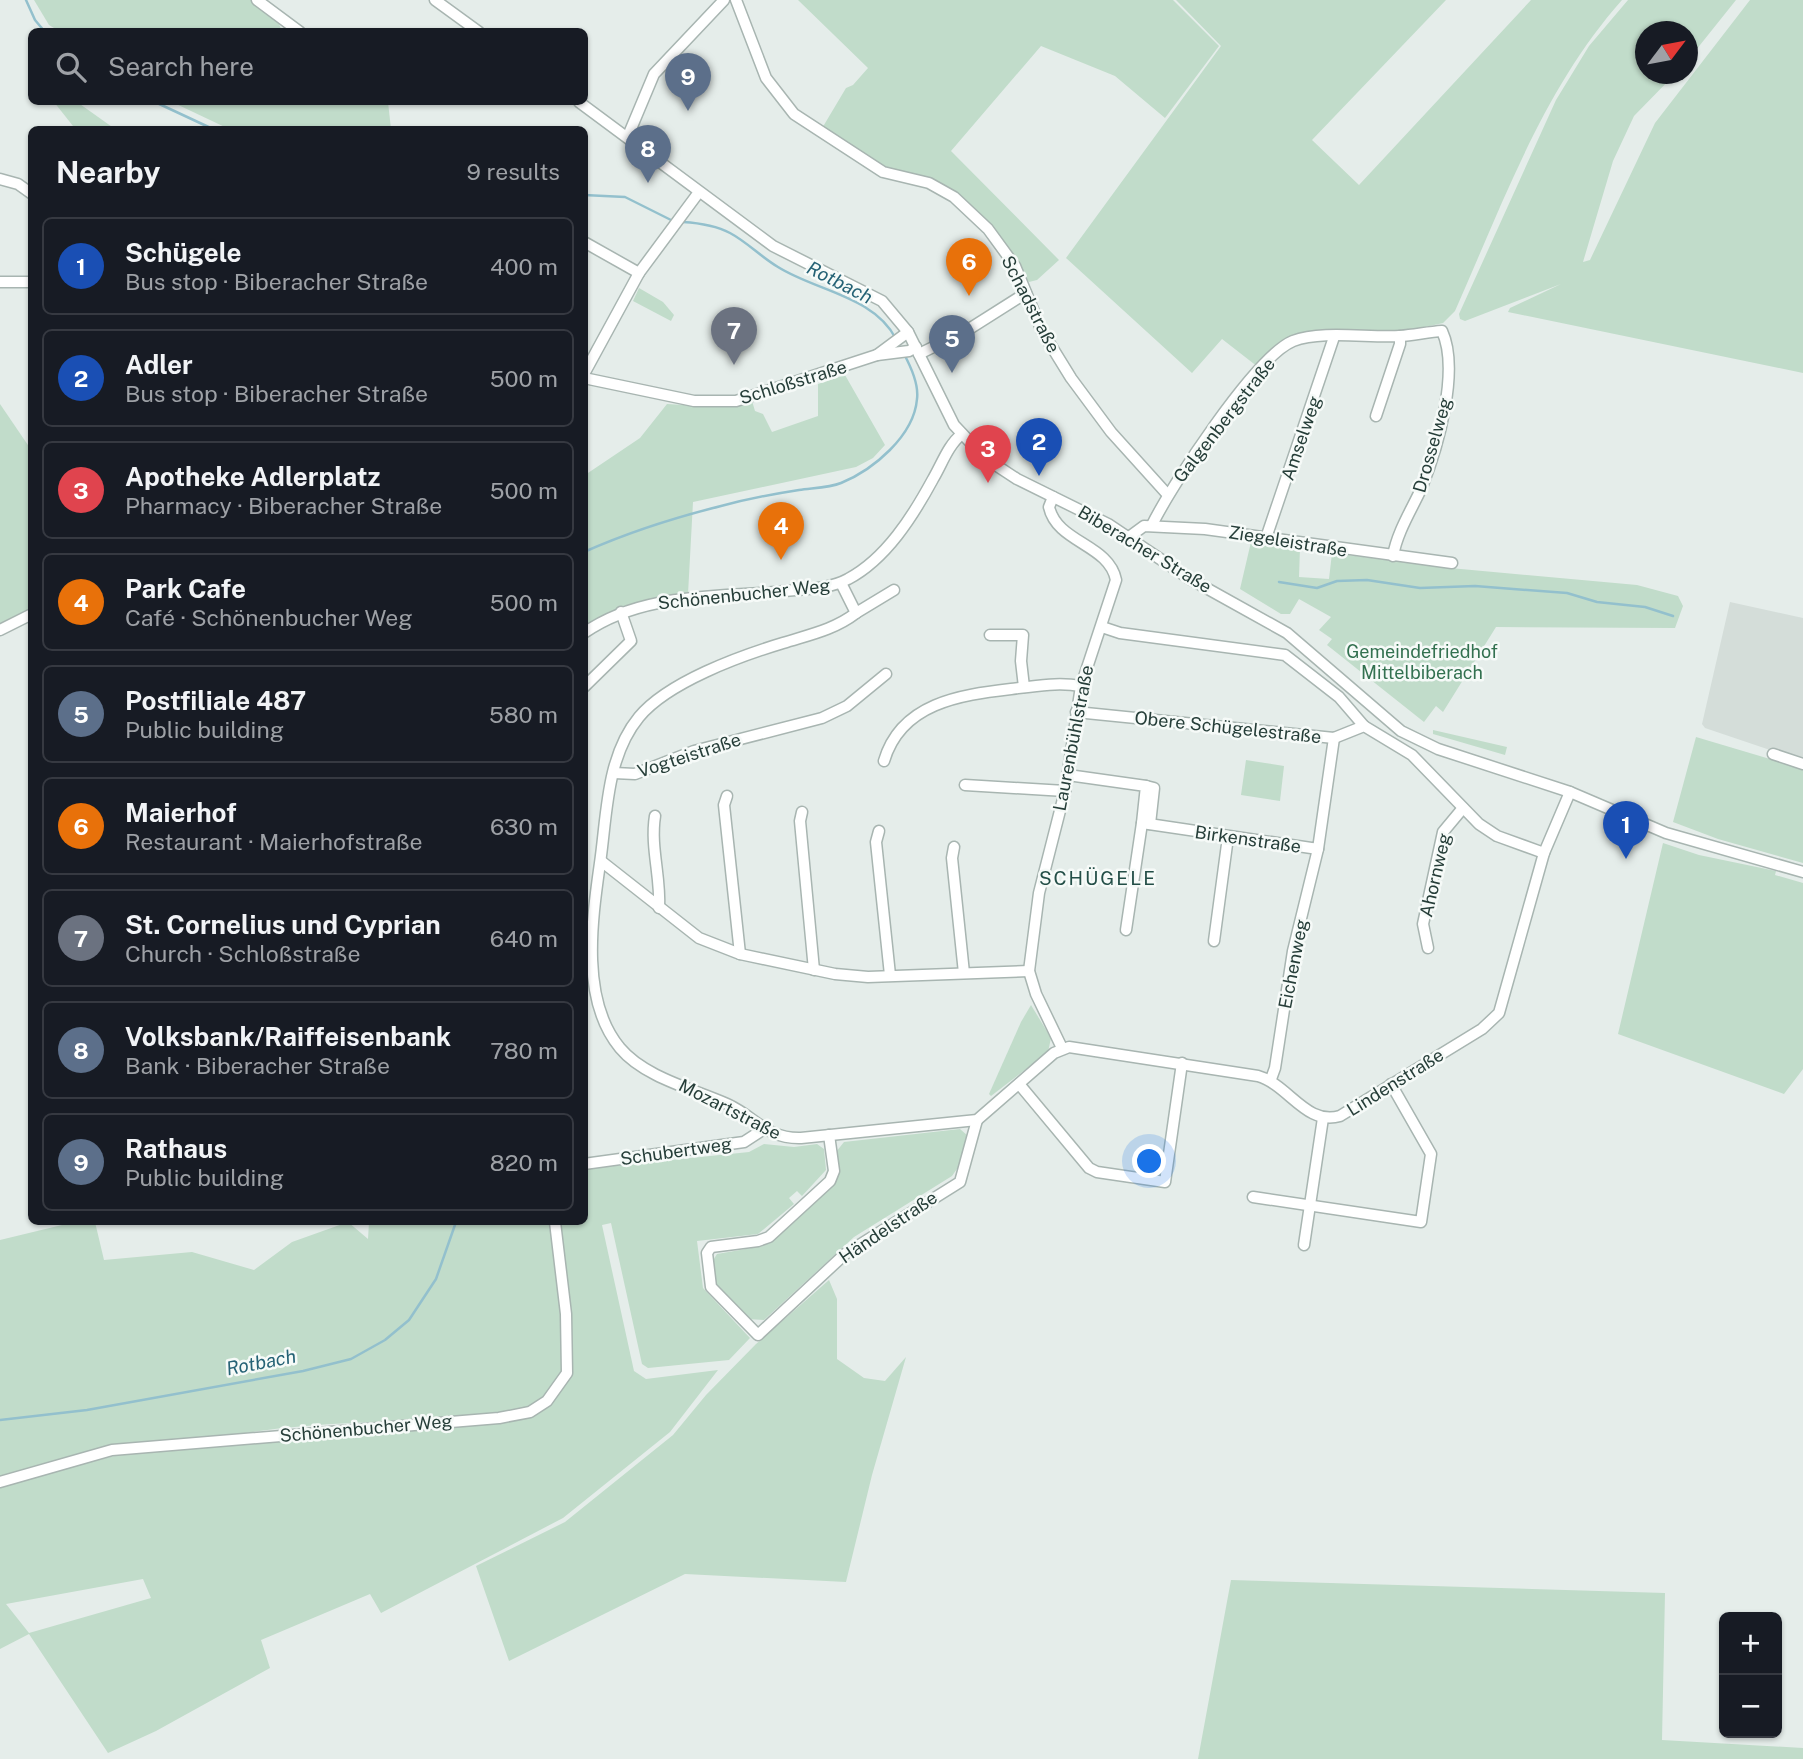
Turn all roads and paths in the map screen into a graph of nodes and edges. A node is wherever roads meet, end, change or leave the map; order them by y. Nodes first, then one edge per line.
1 (257, 0) edge
2 (435, 0) edge
3 (724, 0) edge
4 (737, 0) edge
5 (295, 28) edge
6 (474, 28) edge
7 (583, 105) edge
8 (628, 136) junction
9 (0, 179) edge
10 (28, 191) edge
11 (699, 192) junction
12 (588, 244) edge
13 (639, 273) junction
14 (0, 282) edge
15 (28, 282) edge
16 (1026, 293) junction
17 (1442, 331) joint
18 (1399, 336) junction
19 (1334, 337) junction
20 (906, 345) junction
21 (588, 369) edge
22 (588, 377) edge
23 (1376, 416) dead end
24 (962, 435) junction
25 (1167, 494) junction
26 (1053, 497) junction
27 (1152, 525) junction
28 (1129, 537) junction
29 (1266, 538) junction
30 (1393, 556) junction
31 (1452, 564) dead end
32 (841, 583) junction
33 (894, 590) dead end
34 (621, 612) junction
35 (856, 613) junction
36 (27, 616) edge
37 (1102, 627) junction
38 (0, 630) edge
39 (588, 631) edge
40 (990, 635) dead end
41 (886, 674) dead end
42 (588, 683) edge
43 (1081, 686) junction
44 (1024, 687) junction
45 (1076, 712) junction
46 (1364, 726) junction
47 (1334, 738) junction
48 (1773, 754) dead end
49 (884, 761) dead end
50 (1803, 764) edge
51 (614, 774) junction
52 (1068, 775) junction
53 (965, 785) dead end
54 (1065, 791) junction
55 (1570, 792) junction
56 (727, 796) dead end
57 (1463, 808) junction
58 (802, 812) dead end
59 (655, 816) dead end
60 (1146, 823) junction
61 (879, 831) dead end
62 (1228, 837) junction
63 (954, 847) dead end
64 (1318, 849) junction
65 (1544, 853) junction
66 (601, 861) junction
67 (1803, 872) edge
68 (659, 908) junction
69 (1126, 930) dead end
70 (1214, 941) dead end
71 (1428, 948) dead end
72 (740, 954) junction
73 (814, 970) junction
74 (1029, 971) junction
75 (964, 973) junction
76 (890, 975) junction
77 (1062, 1048) junction
78 (1182, 1063) junction
79 (1271, 1079) junction
80 (1019, 1084) junction
81 (1391, 1084) junction
82 (1323, 1118) junction
83 (977, 1119) junction
84 (764, 1129) junction
85 (829, 1135) junction
86 (588, 1163) edge
87 (1253, 1197) dead end
88 (1311, 1205) junction
89 (555, 1225) edge
90 (1304, 1245) dead end
91 (0, 1482) edge

1 - 5 street
2 - 6 street
3 - 8 street
4 - 16 street, Schadstraße
7 - 8 street, Biberacher Straße
8 - 11 street, Biberacher Straße
9 - 10 street
11 - 13 street
11 - 20 street, Biberacher Straße
12 - 13 street
13 - 21 street
14 - 15 street
16 - 20 street
16 - 25 street, Schadstraße
17 - 18 street, Galgenbergstraße
17 - 30 street, Drosselweg
18 - 19 street, Galgenbergstraße
18 - 23 street
19 - 25 street, Galgenbergstraße
19 - 29 street, Amselweg
20 - 22 street, Schloßstraße
20 - 24 street, Biberacher Straße
24 - 26 street, Biberacher Straße
24 - 32 street, Schönenbucher Weg
25 - 27 street, Galgenbergstraße
26 - 28 street, Biberacher Straße
26 - 37 street, Laurenbühlstraße
27 - 28 street
27 - 29 street, Ziegeleistraße
28 - 55 street, Biberacher Straße
29 - 30 street, Ziegeleistraße
30 - 31 street, Ziegeleistraße
32 - 34 street, Schönenbucher Weg
32 - 35 street
33 - 35 street, Vogteistraße
34 - 39 street, Schönenbucher Weg
34 - 42 street
35 - 51 street, Vogteistraße
36 - 38 street
37 - 43 street, Laurenbühlstraße
37 - 46 street
40 - 44 street
41 - 51 street, Vogteistraße
43 - 44 street
43 - 45 street, Laurenbühlstraße
44 - 49 street
45 - 47 street, Obere Schügelestraße
45 - 52 street, Laurenbühlstraße
46 - 47 street, Obere Schügelestraße
46 - 57 street
47 - 64 street, Birkenstraße
48 - 50 street
51 - 66 street, Mozartstraße
52 - 54 street, Laurenbühlstraße
52 - 60 street
53 - 54 street
54 - 74 street, Laurenbühlstraße
55 - 65 street, Lindenstraße
55 - 67 street, Biberacher Straße
56 - 72 street
57 - 65 street
57 - 71 street, Ahornweg
58 - 73 street
59 - 68 street
60 - 62 street, Birkenstraße
60 - 69 street
61 - 76 street
62 - 64 street, Birkenstraße
62 - 70 street
63 - 75 street
64 - 79 street, Eichenweg
65 - 81 street, Lindenstraße
66 - 68 street
66 - 84 street, Mozartstraße
68 - 72 street
72 - 73 street
73 - 76 street
74 - 75 street
74 - 77 street, Laurenbühlstraße
75 - 76 street
77 - 78 street
77 - 80 street
78 - 79 street
78 - 80 street
79 - 82 street, Lindenstraße
80 - 83 street
81 - 82 street, Lindenstraße
81 - 88 street
82 - 88 street
83 - 85 street, Mozartstraße
83 - 85 street, Händelstraße
84 - 85 street, Mozartstraße
84 - 86 street, Schubertweg
87 - 88 street
88 - 90 street
89 - 91 street, Schönenbucher Weg

